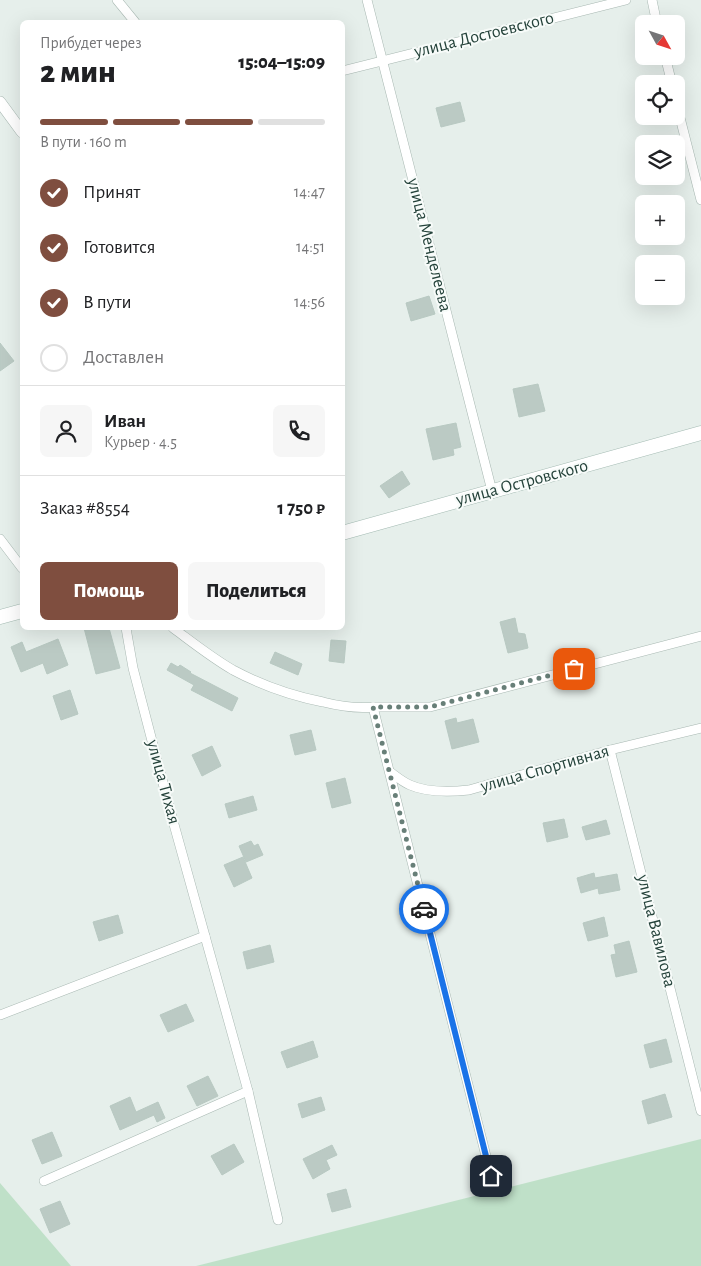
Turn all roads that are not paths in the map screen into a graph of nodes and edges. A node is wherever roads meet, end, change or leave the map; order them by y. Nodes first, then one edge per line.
1 (117, 0) edge
2 (367, 0) edge
3 (626, 0) edge
4 (652, 0) edge
5 (655, 15) edge
6 (133, 20) edge
7 (382, 60) junction
8 (345, 70) edge
9 (0, 102) edge
10 (682, 125) edge
11 (20, 129) edge
12 (701, 200) edge
13 (701, 433) edge
14 (492, 491) junction
15 (345, 532) edge
16 (0, 540) edge
17 (20, 565) edge
18 (20, 611) edge
19 (0, 616) edge
20 (126, 630) edge
21 (176, 630) edge
22 (701, 636) edge
23 (373, 707) junction
24 (701, 728) edge
25 (610, 750) junction
26 (390, 772) junction
27 (205, 936) junction
28 (0, 1015) edge
29 (248, 1091) junction
30 (701, 1111) edge
31 (491, 1176) dead end
32 (44, 1181) dead end
33 (278, 1220) dead end

1 - 6 street
2 - 7 street, улица Менделеева
3 - 7 street, улица Достоевского
4 - 5 street
7 - 8 street, улица Достоевского
7 - 14 street, улица Менделеева
9 - 11 street
10 - 12 street
13 - 14 main road, улица Островского
14 - 15 main road, улица Островского
16 - 17 street
18 - 19 main road
20 - 27 street, улица Тихая
21 - 23 street
22 - 23 street
23 - 26 street
24 - 25 street, улица Спортивная
25 - 26 street, улица Спортивная
25 - 30 street, улица Вавилова
26 - 31 street
27 - 28 street
27 - 29 street, улица Тихая
29 - 32 street
29 - 33 street, улица Тихая

